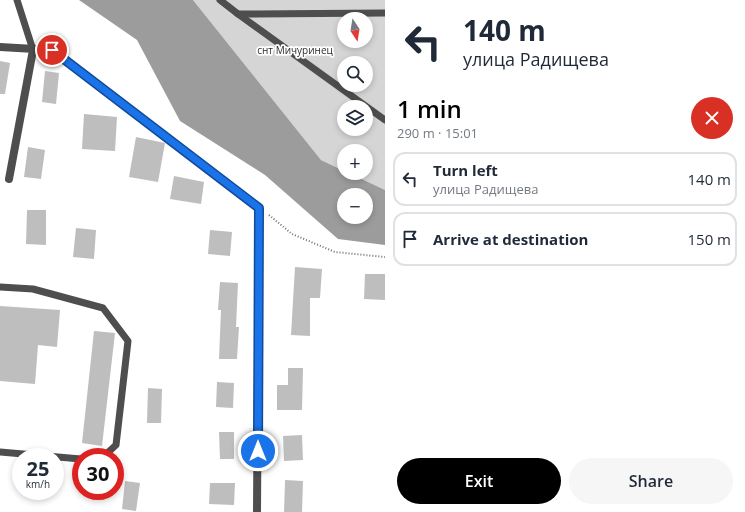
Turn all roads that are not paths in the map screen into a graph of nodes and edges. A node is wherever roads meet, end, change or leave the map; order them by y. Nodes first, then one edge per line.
1 (17, 0) edge
2 (220, 0) edge
3 (385, 13) edge
4 (238, 14) junction
5 (0, 47) edge
6 (33, 50) junction
7 (385, 120) edge
8 (9, 179) dead end
9 (0, 287) edge
10 (113, 448) edge
11 (0, 452) edge
12 (72, 458) edge
13 (257, 512) edge

1 - 6 lane
2 - 4 lane
3 - 4 lane
4 - 7 lane
5 - 6 street
6 - 8 street
6 - 13 street
9 - 10 lane
11 - 12 lane

